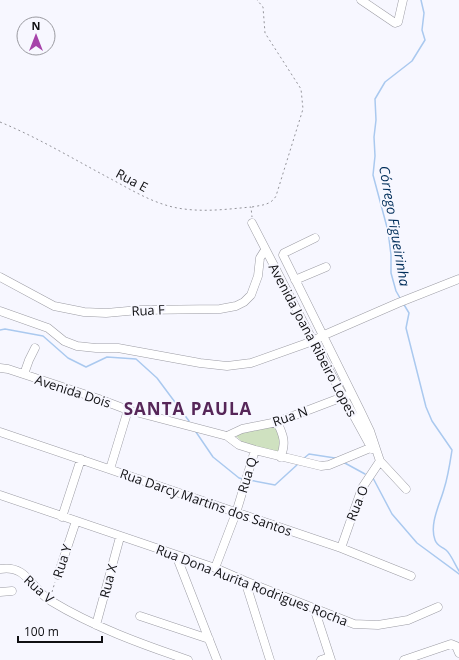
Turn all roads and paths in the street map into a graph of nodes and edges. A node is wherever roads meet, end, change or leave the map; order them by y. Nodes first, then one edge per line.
1 (257, 0) edge
2 (361, 0) edge
3 (403, 0) edge
4 (0, 122) edge
5 (251, 207) junction
6 (252, 223) joint
7 (315, 238) dead end
8 (265, 250) junction
9 (326, 266) dead end
10 (0, 277) edge
11 (459, 279) edge
12 (295, 280) junction
13 (0, 311) edge
14 (322, 336) junction
15 (313, 341) junction
16 (35, 348) dead end
17 (0, 368) edge
18 (24, 374) junction
19 (347, 395) junction
20 (128, 410) junction
21 (277, 422) junction
22 (0, 432) edge
23 (228, 436) junction
24 (255, 450) junction
25 (376, 452) junction
26 (280, 457) junction
27 (81, 459) junction
28 (110, 469) junction
29 (406, 489) dead end
30 (0, 495) edge
31 (236, 513) junction
32 (62, 516) junction
33 (76, 521) junction
34 (120, 537) junction
35 (341, 548) junction
36 (176, 555) junction
37 (215, 568) junction
38 (0, 569) edge
39 (58, 576) joint
40 (410, 576) dead end
41 (245, 581) junction
42 (12, 591) dead end
43 (0, 592) edge
44 (49, 600) junction
45 (438, 607) dead end
46 (314, 608) junction
47 (140, 616) dead end
48 (96, 625) junction
49 (209, 639) junction
50 (457, 649) edge
51 (330, 658) edge
52 (188, 660) edge
53 (217, 660) edge
54 (270, 660) edge
55 (321, 660) edge
56 (404, 660) edge

1 - 5 path, Rua E
2 - 3 street
4 - 5 path, Rua E
5 - 6 path
6 - 8 street, Avenida Joana Ribeiro Lopes
7 - 12 street, Avenida Joana Ribeiro Lopes
8 - 10 street, Rua F
8 - 15 street, Avenida Joana Ribeiro Lopes
9 - 12 street
11 - 14 street
12 - 14 street, Avenida Joana Ribeiro Lopes
13 - 15 street
14 - 15 street
14 - 19 street, Avenida Joana Ribeiro Lopes
15 - 19 street, Avenida Joana Ribeiro Lopes
16 - 18 street
17 - 18 street, Avenida Dois
18 - 20 street, Avenida Dois
19 - 21 street, Rua N
19 - 25 street, Avenida Joana Ribeiro Lopes
20 - 23 street, Avenida Dois
20 - 28 street
21 - 23 street, Rua N
21 - 26 street
22 - 27 street, Rua Darcy Martins dos Santos
23 - 24 street, Avenida Dois
24 - 26 street, Avenida Dois
24 - 31 street, Rua Q
25 - 26 street, Avenida Dois
25 - 29 street, Avenida Joana Ribeiro Lopes
25 - 35 street, Rua O
27 - 28 street, Rua Darcy Martins dos Santos
27 - 32 street
28 - 31 street, Rua Darcy Martins dos Santos
30 - 32 street, Rua Dona Aurita Rodrigues Rocha
31 - 35 street, Rua Darcy Martins dos Santos
31 - 37 street, Rua Q
32 - 33 street, Rua Dona Aurita Rodrigues Rocha
33 - 34 street, Rua Dona Aurita Rodrigues Rocha
33 - 39 street, Rua Y
34 - 36 street, Rua Dona Aurita Rodrigues Rocha
34 - 48 street, Rua X
35 - 40 street, Rua Darcy Martins dos Santos
36 - 37 street, Rua Dona Aurita Rodrigues Rocha
36 - 49 street
37 - 41 street, Rua Dona Aurita Rodrigues Rocha
38 - 44 street, Rua V
39 - 44 path, Rua Y
41 - 46 street, Rua Dona Aurita Rodrigues Rocha
41 - 54 street
42 - 43 street, Rua V
44 - 48 street, Rua V
45 - 46 street, Rua Dona Aurita Rodrigues Rocha
46 - 51 street
47 - 49 street
48 - 52 street, Rua V
49 - 53 street
50 - 56 street
51 - 55 street

